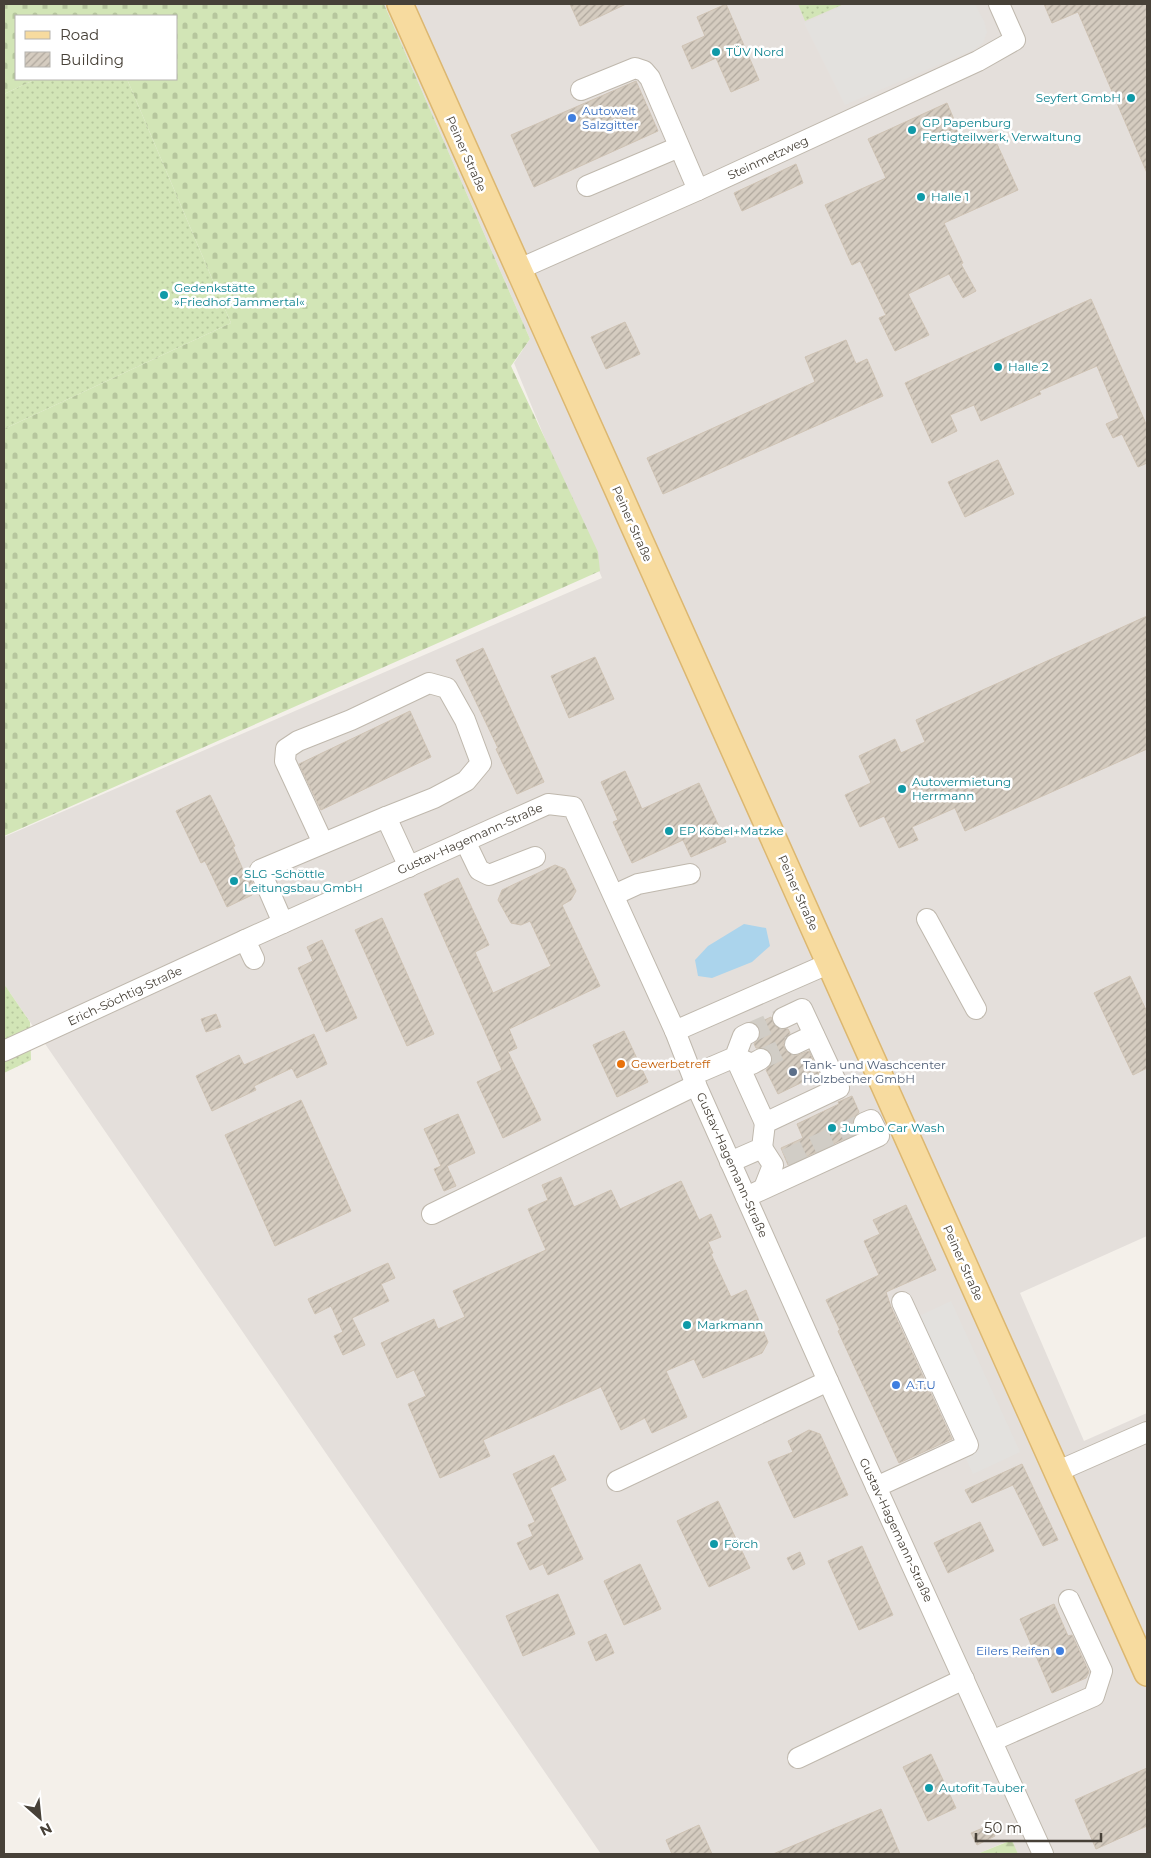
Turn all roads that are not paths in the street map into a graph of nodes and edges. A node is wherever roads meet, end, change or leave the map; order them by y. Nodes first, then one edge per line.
1 (400, 4) edge
2 (999, 4) edge
3 (580, 90) dead end
4 (680, 147) junction
5 (587, 186) dead end
6 (698, 190) junction
7 (518, 270) junction
8 (386, 817) junction
9 (465, 841) junction
10 (323, 843) junction
11 (535, 857) dead end
12 (409, 867) junction
13 (690, 874) dead end
14 (614, 895) junction
15 (926, 919) dead end
16 (283, 923) junction
17 (245, 940) junction
18 (254, 959) dead end
19 (830, 963) junction
20 (976, 1009) dead end
21 (782, 1018) tunnel mouth
22 (675, 1031) junction
23 (749, 1033) tunnel mouth
24 (814, 1035) junction
25 (795, 1044) tunnel mouth
26 (4, 1051) edge
27 (735, 1057) junction
28 (761, 1060) tunnel mouth
29 (695, 1080) junction
30 (765, 1123) junction
31 (864, 1123) dead end
32 (762, 1148) junction
33 (730, 1162) junction
34 (764, 1188) junction
35 (746, 1197) junction
36 (432, 1214) dead end
37 (902, 1302) dead end
38 (828, 1381) junction
39 (1147, 1432) edge
40 (1056, 1472) junction
41 (617, 1481) dead end
42 (876, 1487) junction
43 (1069, 1600) dead end
44 (1147, 1674) edge
45 (964, 1679) junction
46 (992, 1741) junction
47 (798, 1758) dead end
48 (1043, 1854) edge

1 - 7 main road, Peiner Straße
2 - 6 street, Steinmetzweg
3 - 4 street
4 - 5 street
4 - 6 street
6 - 7 street, Steinmetzweg
7 - 19 main road, Peiner Straße
8 - 10 street
8 - 10 street
8 - 12 street
9 - 11 street
9 - 12 street, Gustav-Hagemann-Straße
9 - 14 street, Gustav-Hagemann-Straße
10 - 16 street
12 - 16 street, Gustav-Hagemann-Straße
13 - 14 street
14 - 22 street, Gustav-Hagemann-Straße
15 - 20 street
16 - 17 street, Gustav-Hagemann-Straße
17 - 18 street
17 - 26 street, Erich-Söchtig-Straße
19 - 22 street
19 - 40 main road, Peiner Straße
21 - 24 street
22 - 29 street, Gustav-Hagemann-Straße
23 - 27 street
24 - 25 street
24 - 30 street
27 - 28 street
27 - 29 street
27 - 30 street
29 - 33 street, Gustav-Hagemann-Straße
29 - 36 street, Gustav-Hagemann-Straße
30 - 32 street
31 - 34 street
32 - 33 street
32 - 34 street
33 - 35 street, Gustav-Hagemann-Straße
34 - 35 street
35 - 38 street, Gustav-Hagemann-Straße
37 - 42 street
38 - 41 street
38 - 42 street, Gustav-Hagemann-Straße
39 - 40 street
40 - 44 main road, Peiner Straße
42 - 45 street, Gustav-Hagemann-Straße
43 - 46 street
45 - 46 street, Gustav-Hagemann-Straße
45 - 47 street
46 - 48 street, Gustav-Hagemann-Straße

